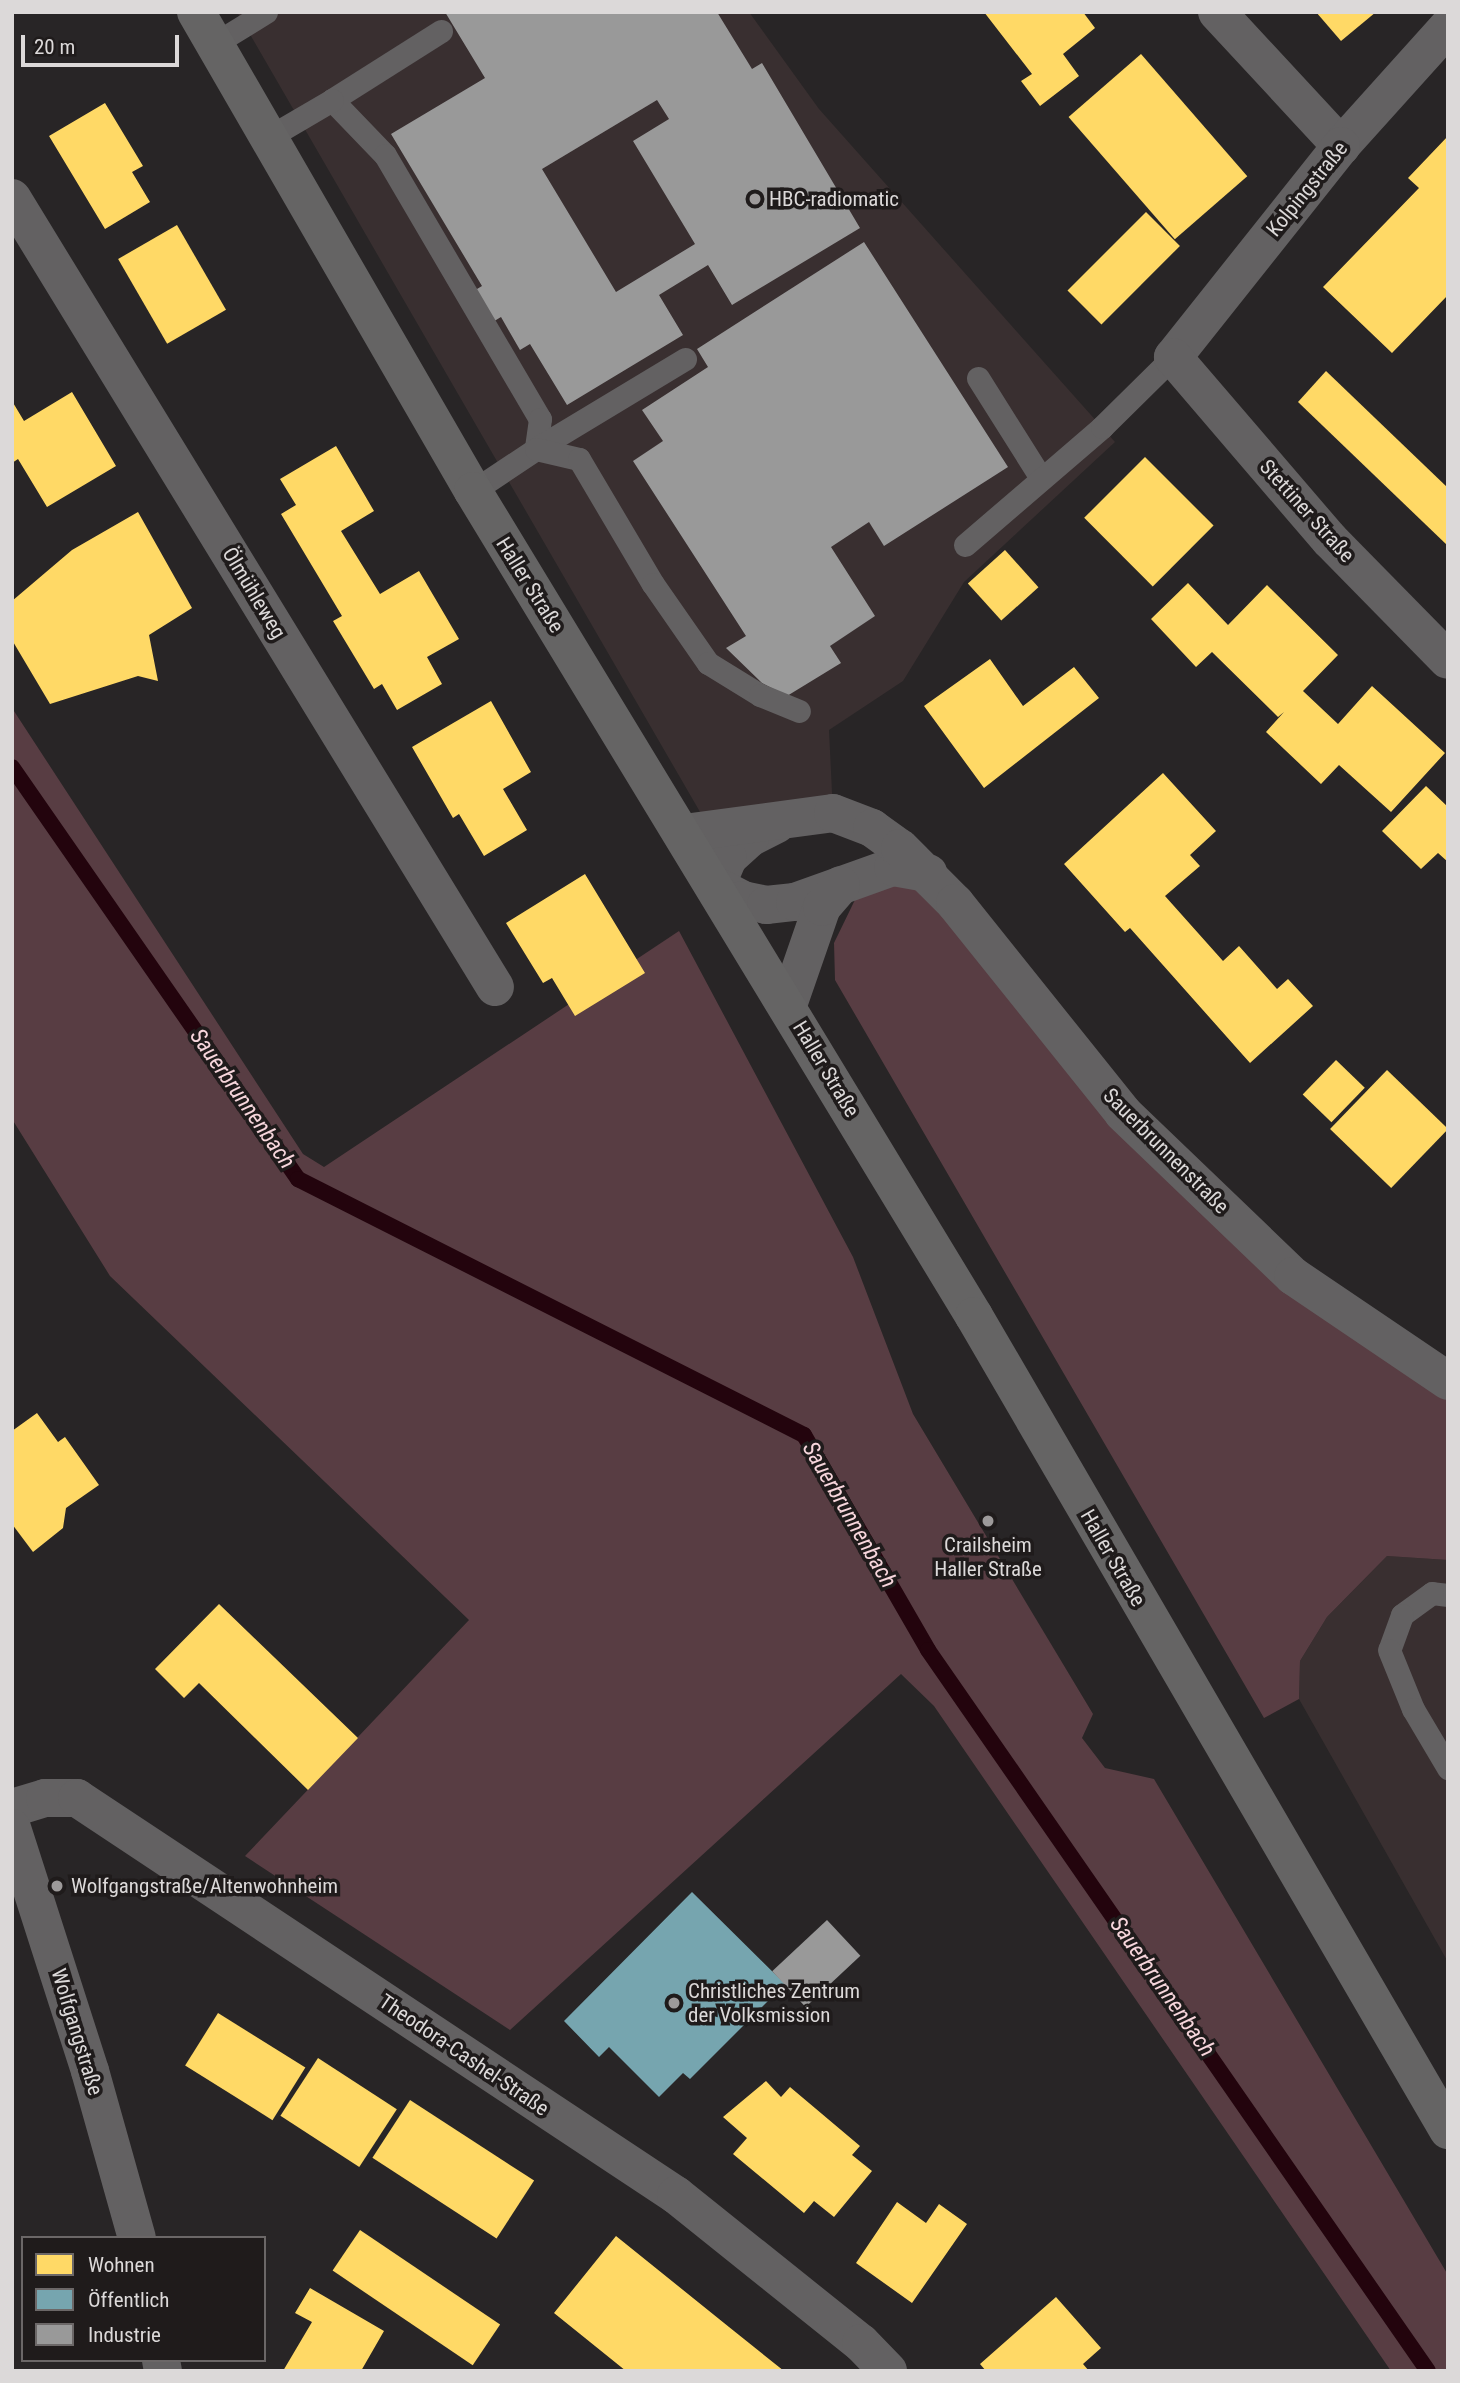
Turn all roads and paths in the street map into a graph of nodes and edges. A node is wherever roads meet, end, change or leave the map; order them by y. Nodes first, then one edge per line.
1 (266, 12) edge
2 (1217, 12) edge
3 (1448, 27) edge
4 (205, 28) edge
5 (441, 31) dead end
6 (332, 100) junction
7 (269, 136) junction
8 (1340, 146) junction
9 (12, 198) edge
10 (1173, 357) junction
11 (685, 359) dead end
12 (978, 378) dead end
13 (536, 449) junction
14 (1041, 478) junction
15 (473, 491) junction
16 (965, 545) dead end
17 (1448, 660) edge
18 (799, 711) dead end
19 (794, 816) junction
20 (684, 833) junction
21 (928, 873) junction
22 (841, 885) junction
23 (716, 886) junction
24 (495, 987) dead end
25 (788, 1005) junction
26 (1448, 1381) edge
27 (1448, 1595) edge
28 (1448, 1768) edge
29 (12, 1808) edge
30 (12, 1828) edge
31 (1448, 2130) edge
32 (135, 2236) edge
33 (888, 2371) edge

1 - 4 lane
2 - 8 street
3 - 8 street, Kolpingstraße
4 - 7 main road, Haller Straße
5 - 6 lane
6 - 7 lane
6 - 13 lane
7 - 15 main road, Haller Straße
8 - 10 street, Kolpingstraße
9 - 24 street, Ölmühleweg
10 - 14 lane
10 - 17 street, Stettiner Straße
11 - 13 lane
12 - 14 lane
13 - 15 lane
13 - 18 lane
14 - 16 lane
15 - 20 main road, Haller Straße
19 - 20 street, Sauerbrunnenstraße
19 - 21 street, Sauerbrunnenstraße
19 - 23 street, Sauerbrunnenstraße
20 - 23 main road, Haller Straße
21 - 22 street
21 - 26 street, Sauerbrunnenstraße
22 - 23 street
22 - 25 street
23 - 25 main road, Haller Straße
25 - 31 main road, Haller Straße
27 - 28 lane
29 - 33 street, Theodora-Cashel-Straße
30 - 32 street, Wolfgangstraße

